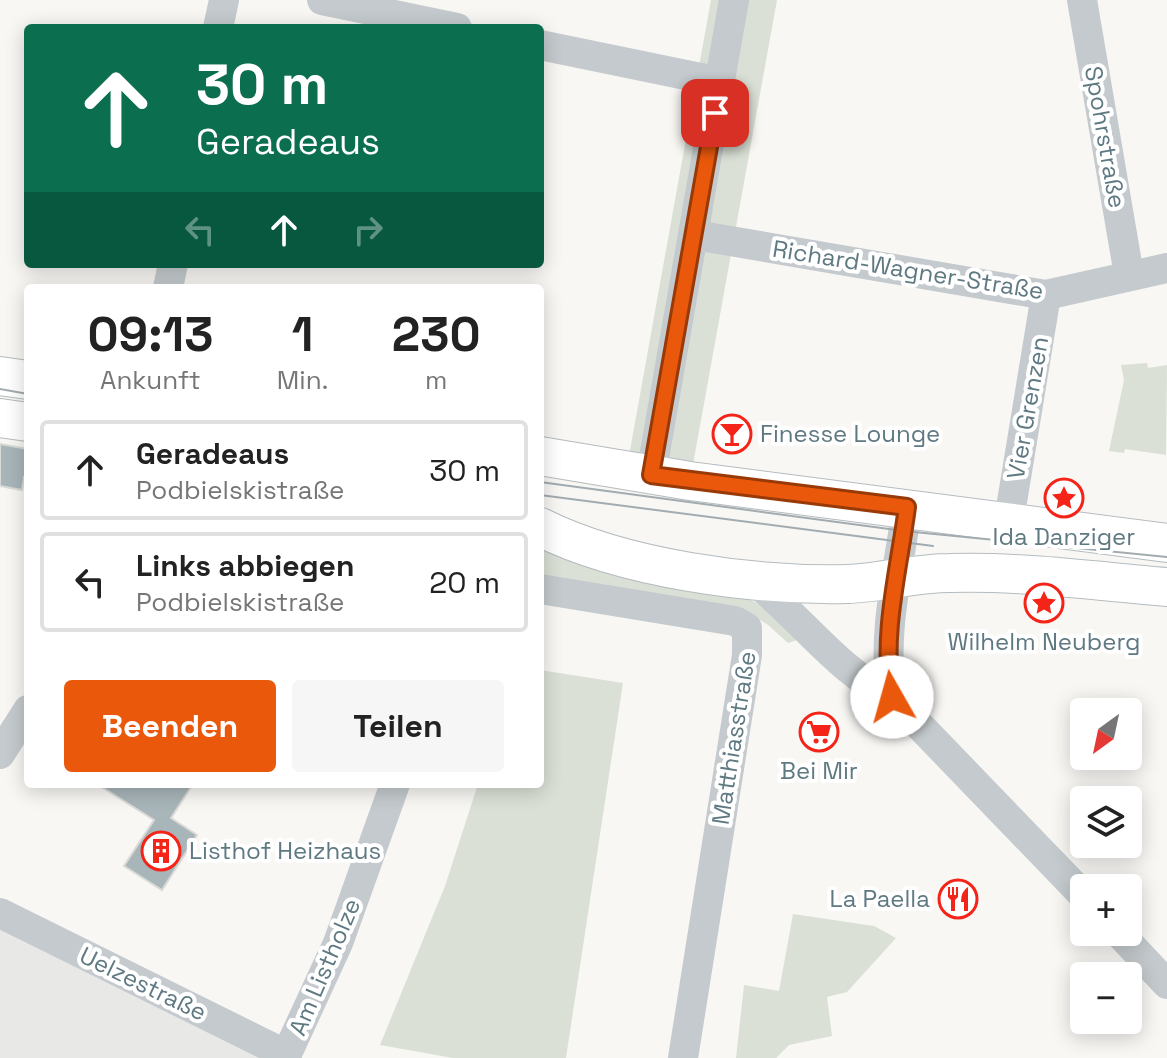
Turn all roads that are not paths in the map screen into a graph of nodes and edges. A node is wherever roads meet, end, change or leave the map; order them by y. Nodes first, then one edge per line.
1 (224, 0) edge
2 (322, 0) edge
3 (734, 0) edge
4 (1082, 0) edge
5 (219, 24) edge
6 (438, 24) edge
7 (544, 46) edge
8 (720, 82) junction
9 (695, 235) junction
10 (1167, 268) edge
11 (1129, 275) junction
12 (1046, 295) junction
13 (0, 376) edge
14 (24, 379) edge
15 (0, 418) edge
16 (24, 421) edge
17 (544, 457) edge
18 (651, 475) junction
19 (907, 507) junction
20 (1009, 520) junction
21 (544, 529) edge
22 (1167, 543) edge
23 (898, 579) junction
24 (753, 580) junction
25 (1167, 587) edge
26 (544, 590) edge
27 (892, 697) junction
28 (24, 716) edge
29 (0, 754) edge
30 (394, 788) edge
31 (1070, 881) edge
32 (0, 913) edge
33 (1131, 946) edge
34 (1167, 984) edge
35 (286, 1056) edge
36 (683, 1058) edge

1 - 5 street
2 - 6 street
3 - 8 street
4 - 11 street, Spohrstraße
7 - 8 street
8 - 9 street
9 - 12 street, Richard-Wagner-Straße
9 - 18 street
10 - 11 street, Richard-Wagner-Straße
11 - 12 street, Richard-Wagner-Straße
12 - 20 street, Vier Grenzen
13 - 14 main road
15 - 16 main road
17 - 18 main road
18 - 19 main road
19 - 20 main road
19 - 23 street
20 - 22 main road
21 - 24 main road
23 - 24 main road
23 - 25 main road
23 - 27 street
24 - 27 street
26 - 36 street, Matthiasstraße
27 - 31 street
28 - 29 street
30 - 35 street, Am Listholze
32 - 35 street, Uelzestraße
33 - 34 street

